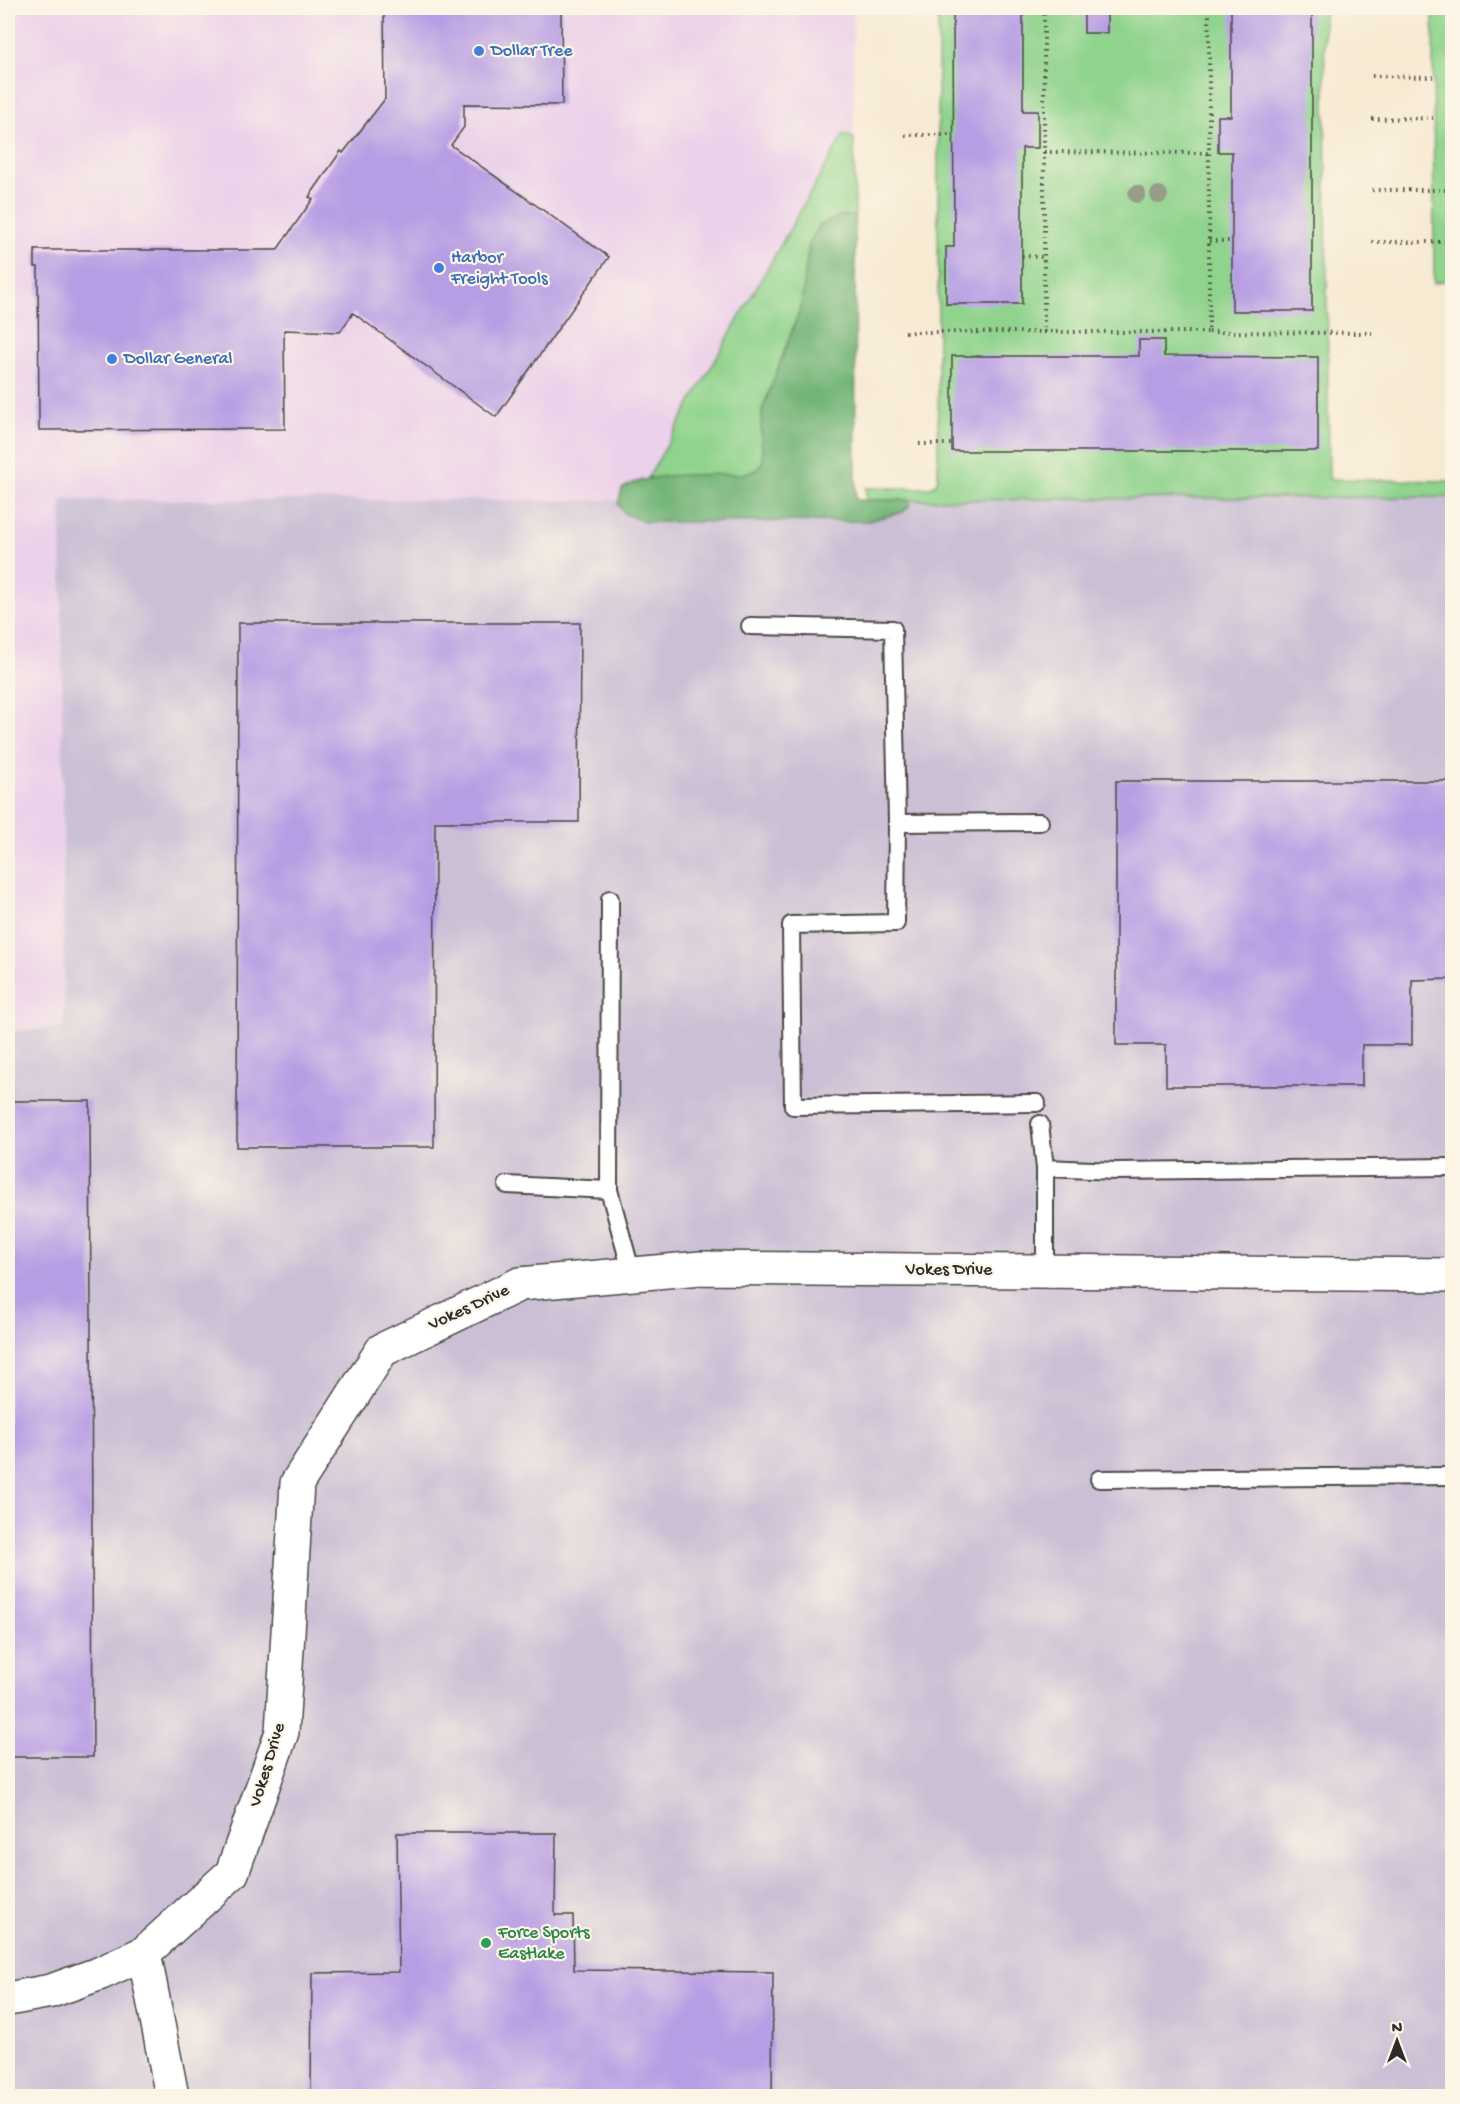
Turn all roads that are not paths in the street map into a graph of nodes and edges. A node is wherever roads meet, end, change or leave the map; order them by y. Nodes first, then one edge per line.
1 (750, 626) dead end
2 (1040, 822) dead end
3 (897, 823) junction
4 (610, 898) dead end
5 (1037, 1103) dead end
6 (1040, 1124) dead end
7 (1452, 1167) edge
8 (1044, 1168) junction
9 (507, 1185) dead end
10 (609, 1190) junction
11 (1045, 1271) junction
12 (632, 1274) junction
13 (1452, 1275) edge
14 (1452, 1476) edge
15 (1099, 1479) dead end
16 (144, 1953) junction
17 (8, 1999) edge
18 (172, 2097) edge

1 - 3 lane
2 - 3 lane
3 - 5 lane
4 - 10 lane
6 - 8 lane
7 - 8 lane
8 - 11 lane
9 - 10 lane
10 - 12 lane
11 - 12 street, Vokes Drive
11 - 13 street, Vokes Drive
12 - 16 street, Vokes Drive
14 - 15 lane
16 - 17 street, Vokes Drive
16 - 18 street

